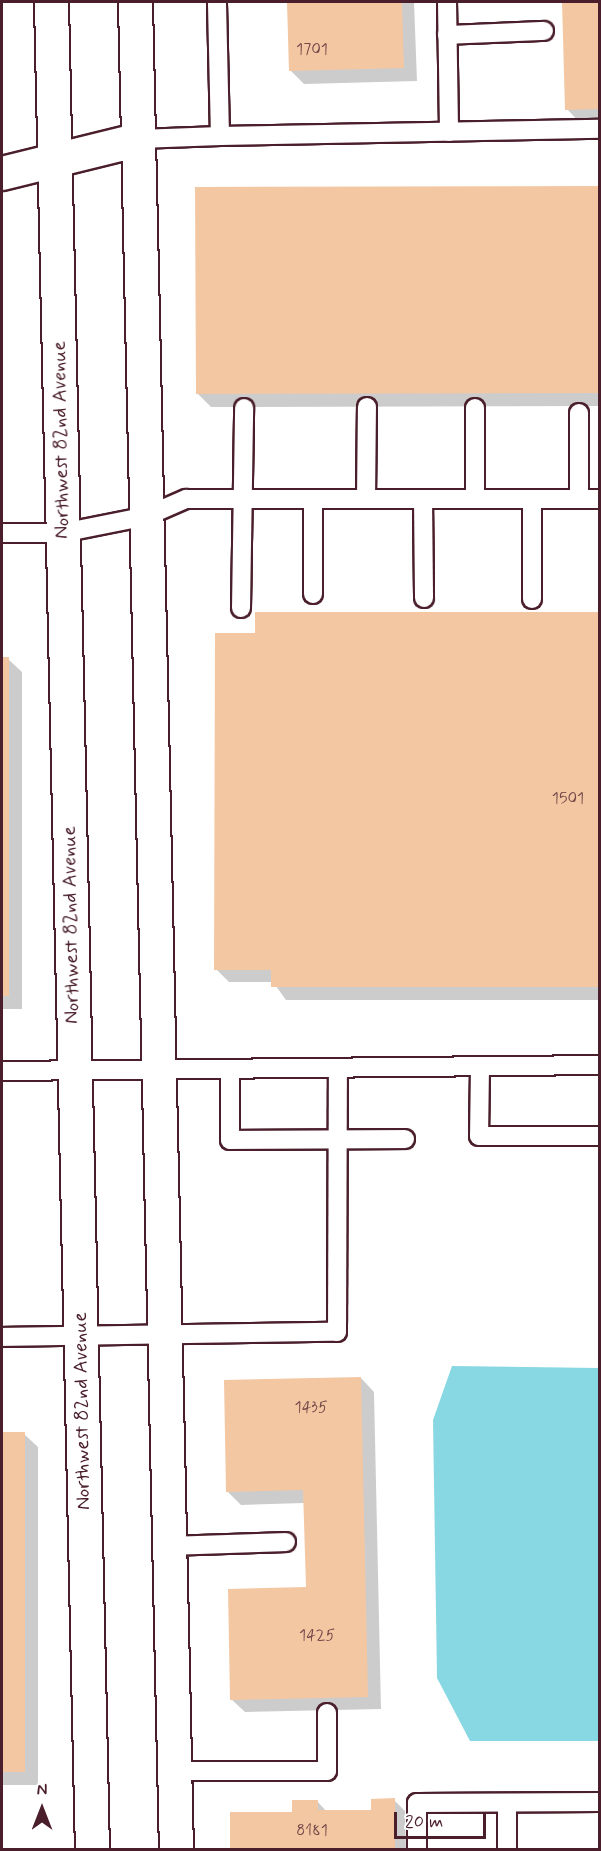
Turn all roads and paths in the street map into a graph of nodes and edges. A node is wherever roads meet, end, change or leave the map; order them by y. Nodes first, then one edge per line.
1 (51, 2) edge
2 (135, 2) edge
3 (217, 2) edge
4 (447, 2) edge
5 (544, 31) dead end
6 (447, 35) junction
7 (600, 129) edge
8 (449, 132) junction
9 (220, 136) junction
10 (139, 139) junction
11 (56, 162) junction
12 (2, 173) edge
13 (244, 408) dead end
14 (367, 408) dead end
15 (476, 408) dead end
16 (579, 413) dead end
17 (244, 499) junction
18 (314, 499) junction
19 (366, 499) junction
20 (423, 499) junction
21 (475, 499) junction
22 (532, 499) junction
23 (579, 499) junction
24 (600, 499) edge
25 (147, 516) junction
26 (2, 533) edge
27 (62, 533) junction
28 (314, 594) dead end
29 (424, 598) dead end
30 (532, 598) dead end
31 (241, 608) dead end
32 (600, 1065) edge
33 (480, 1067) junction
34 (338, 1068) junction
35 (74, 1070) junction
36 (159, 1070) junction
37 (230, 1070) junction
38 (2, 1071) edge
39 (600, 1136) edge
40 (405, 1139) dead end
41 (338, 1140) junction
42 (165, 1335) junction
43 (81, 1336) junction
44 (2, 1337) edge
45 (286, 1542) dead end
46 (170, 1546) junction
47 (327, 1713) dead end
48 (175, 1771) junction
49 (600, 1802) edge
50 (507, 1803) junction
51 (92, 1850) edge
52 (176, 1850) edge
53 (417, 1850) edge
54 (507, 1850) edge

1 - 11 street, Northwest 82nd Avenue
2 - 10 street
3 - 9 lane
4 - 6 lane
5 - 6 lane
6 - 8 lane
7 - 8 lane
8 - 9 lane
9 - 10 lane
10 - 11 street
10 - 25 street
11 - 12 street
11 - 27 street, Northwest 82nd Avenue
13 - 17 lane
14 - 19 lane
15 - 21 lane
16 - 23 lane
17 - 18 lane
17 - 25 lane
17 - 31 lane
18 - 19 lane
18 - 28 lane
19 - 20 lane
20 - 21 lane
20 - 29 lane
21 - 22 lane
22 - 23 lane
22 - 30 lane
23 - 24 lane
25 - 27 lane
25 - 36 street
26 - 27 lane
27 - 35 street, Northwest 82nd Avenue
32 - 33 lane
33 - 34 lane
33 - 39 lane
34 - 37 lane
34 - 41 lane
35 - 36 lane
35 - 38 lane
35 - 43 street, Northwest 82nd Avenue
36 - 37 lane
36 - 42 street
37 - 41 lane
40 - 41 lane
41 - 42 lane
42 - 43 lane
42 - 46 street
43 - 44 lane
43 - 51 street, Northwest 82nd Avenue
45 - 46 lane
46 - 48 street
47 - 48 lane
48 - 52 street
49 - 50 lane
50 - 53 lane
50 - 54 lane

